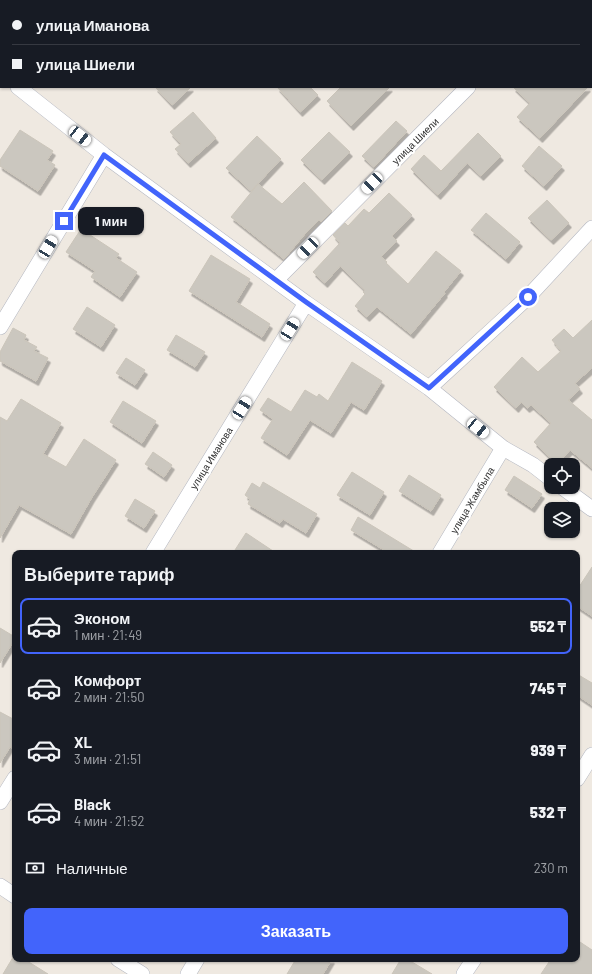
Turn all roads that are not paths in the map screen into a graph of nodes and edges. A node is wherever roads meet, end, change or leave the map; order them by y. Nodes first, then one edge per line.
1 (19, 88) edge
2 (467, 88) edge
3 (104, 155) junction
4 (592, 228) edge
5 (276, 280) junction
6 (306, 302) junction
7 (0, 327) edge
8 (429, 388) junction
9 (503, 448) junction
10 (544, 474) edge
11 (572, 494) edge
12 (592, 509) edge
13 (155, 550) edge
14 (442, 550) edge
15 (592, 755) edge
16 (580, 774) edge
17 (12, 783) edge
18 (0, 802) edge
19 (0, 886) edge
20 (12, 894) edge
21 (123, 962) edge
22 (195, 962) edge
23 (472, 962) edge
24 (142, 974) edge
25 (188, 974) edge
26 (464, 974) edge

1 - 3 street
2 - 5 street, улица Шиели
3 - 5 street
3 - 7 street
4 - 8 street
5 - 6 street
6 - 8 street
6 - 13 street, улица Иманова
8 - 9 street
9 - 10 street
9 - 14 street, улица Жамбыла
11 - 12 street
15 - 16 street
17 - 18 street
19 - 20 street
21 - 24 street
22 - 25 street
23 - 26 street

